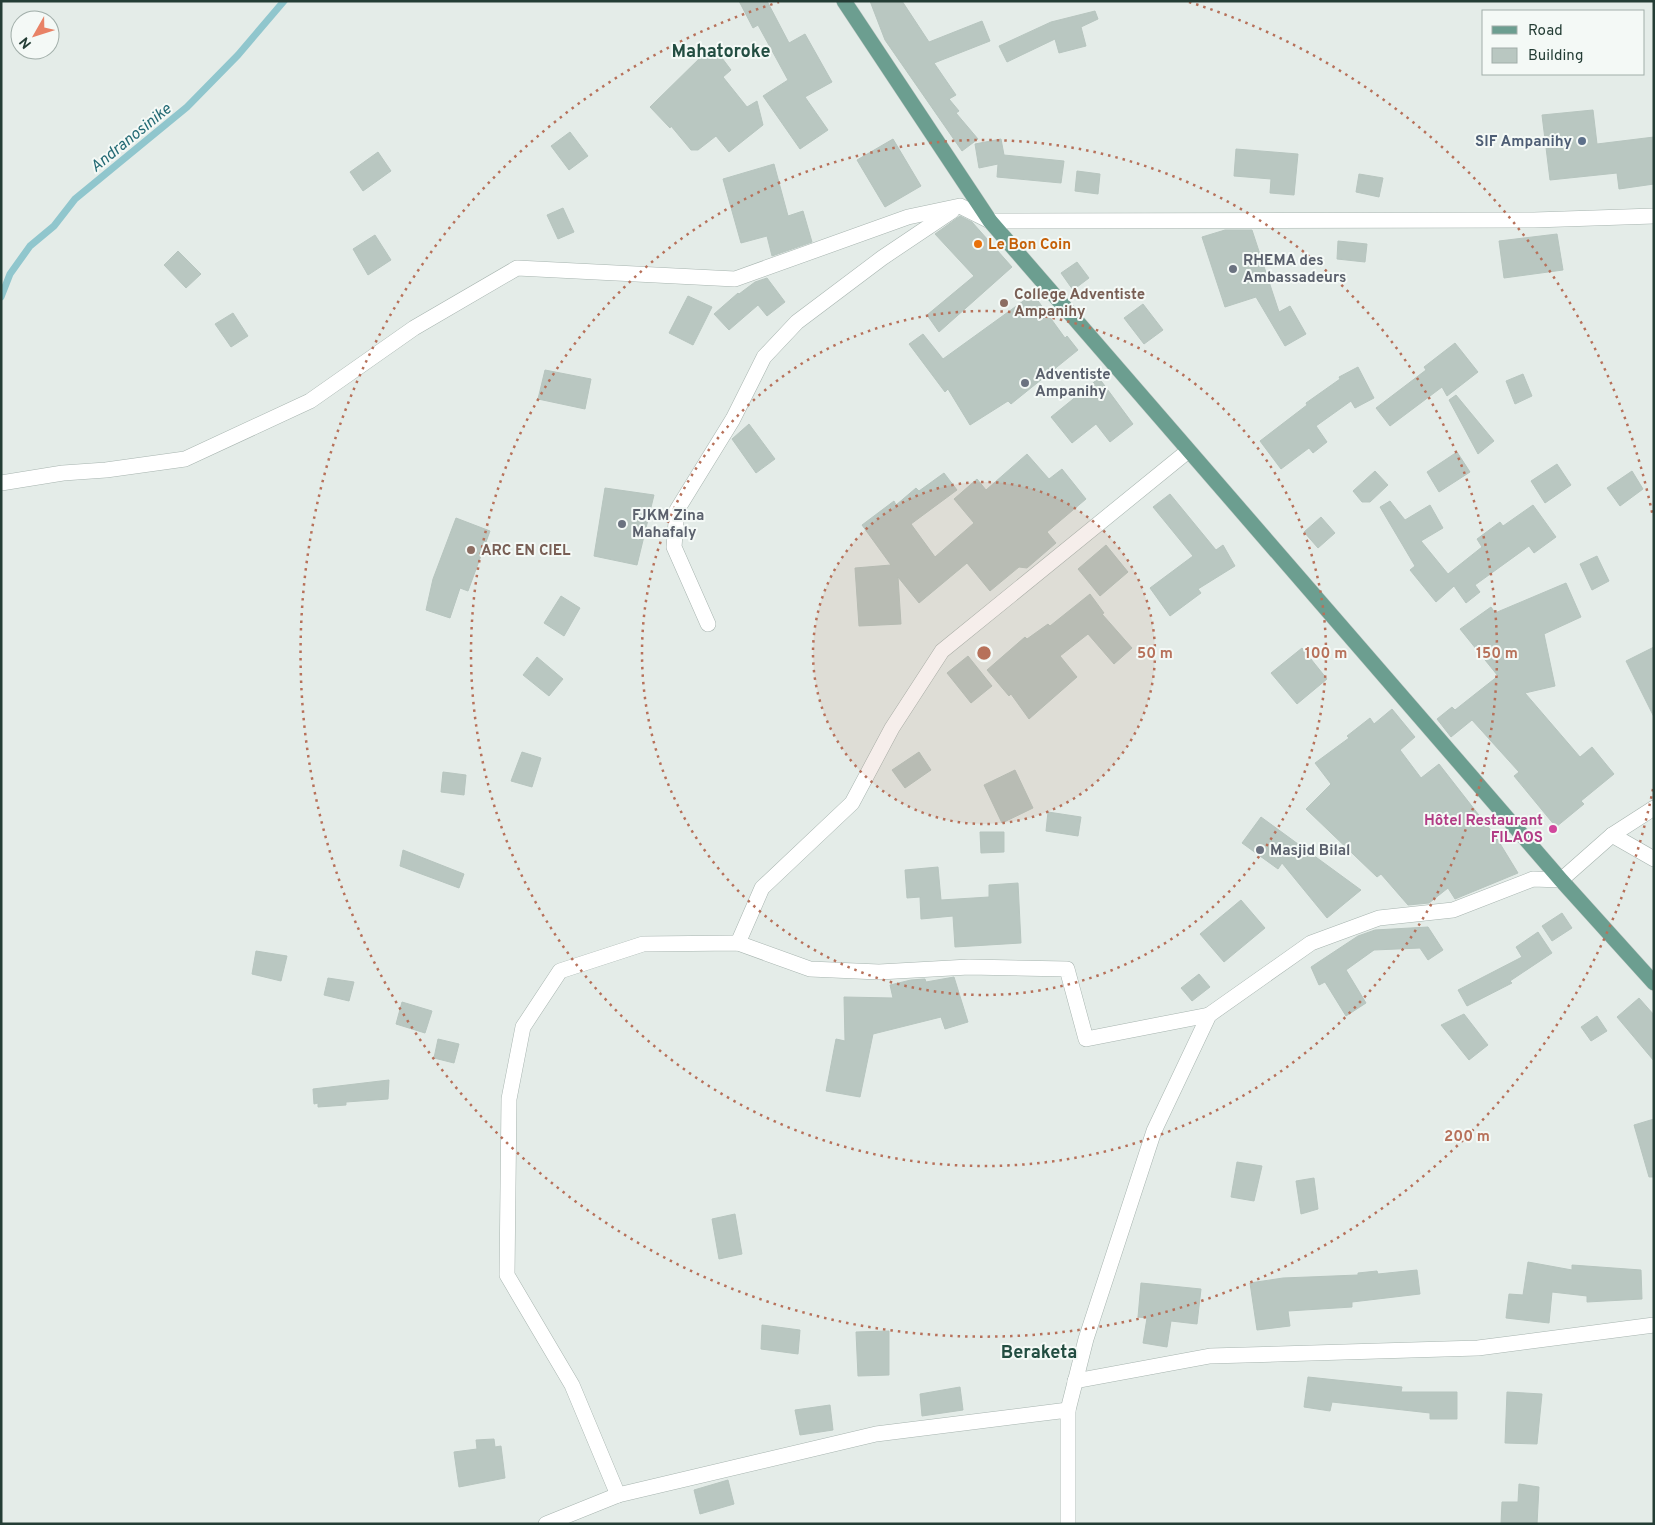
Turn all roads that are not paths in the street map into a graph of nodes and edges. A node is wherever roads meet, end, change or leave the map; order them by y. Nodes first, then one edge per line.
1 (844, 1) edge
2 (960, 206) junction
3 (1654, 216) edge
4 (990, 221) junction
5 (1188, 451) junction
6 (1, 483) edge
7 (708, 624) dead end
8 (1654, 808) edge
9 (1612, 836) junction
10 (1654, 859) edge
11 (1561, 880) junction
12 (738, 943) junction
13 (1654, 983) edge
14 (1209, 1015) junction
15 (1654, 1325) edge
16 (1075, 1381) junction
17 (1068, 1410) junction
18 (618, 1495) junction
19 (546, 1524) edge
20 (1068, 1524) edge

1 - 4 main road
2 - 4 street
2 - 6 street
2 - 7 street
3 - 4 street
4 - 5 main road
5 - 11 main road
5 - 12 street
8 - 9 street
9 - 10 street
9 - 11 street
11 - 13 main road
11 - 14 street
12 - 14 street
12 - 18 street
14 - 16 street
15 - 16 street
16 - 17 street
17 - 18 street
17 - 20 street
18 - 19 street

